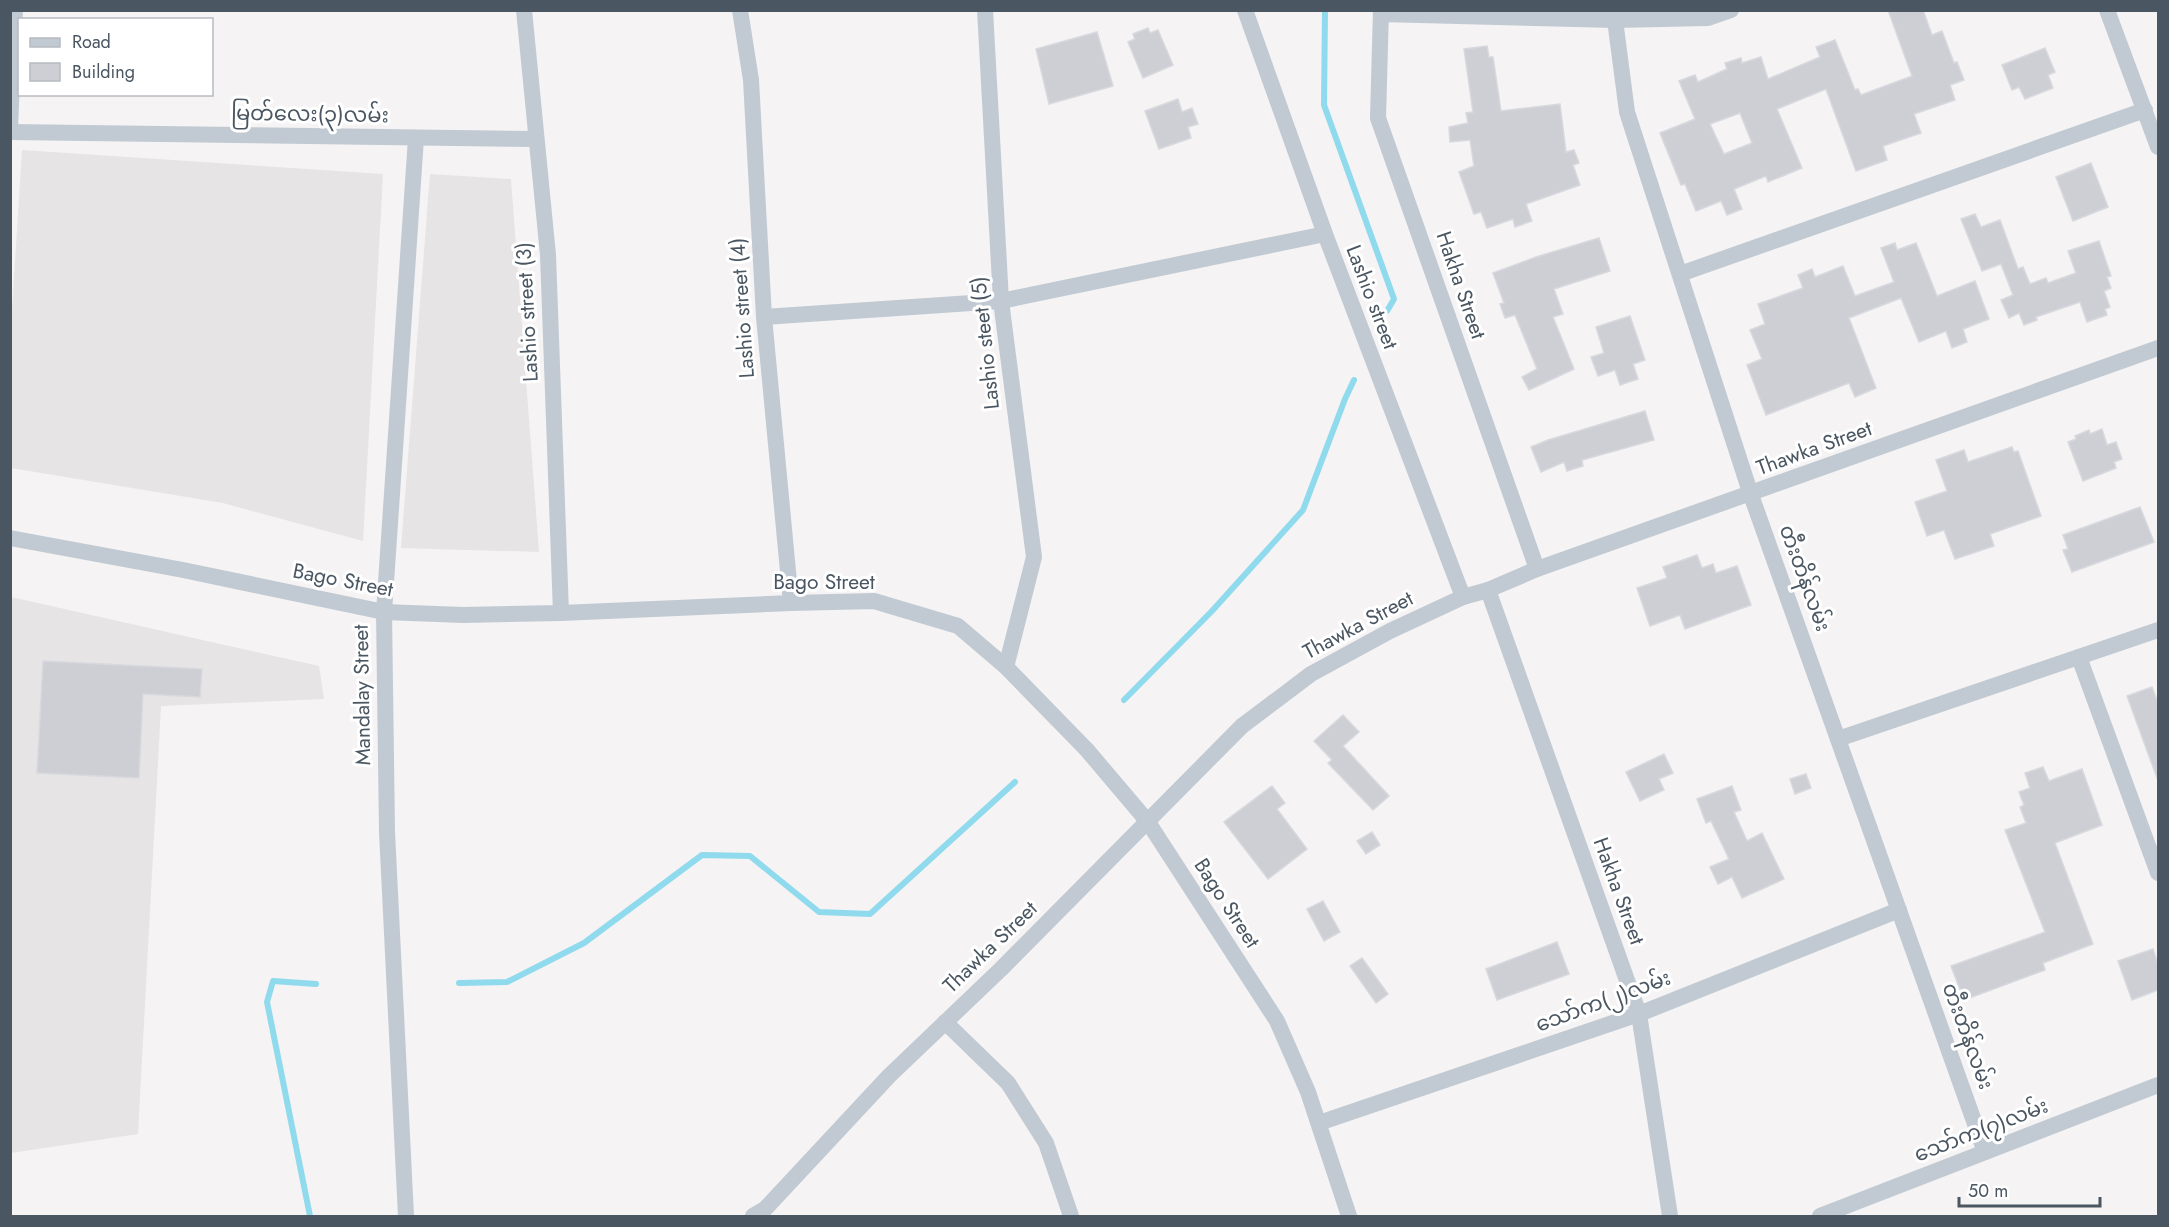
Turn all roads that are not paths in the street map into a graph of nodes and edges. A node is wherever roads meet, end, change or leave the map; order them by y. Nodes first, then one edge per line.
1 (15, 10) edge
2 (524, 10) edge
3 (740, 10) edge
4 (985, 10) edge
5 (1245, 10) edge
6 (1731, 10) edge
7 (2107, 10) edge
8 (1381, 12) edge
9 (1615, 15) edge
10 (2145, 110) junction
11 (10, 130) edge
12 (416, 138) junction
13 (537, 139) junction
14 (2158, 147) edge
15 (1324, 234) junction
16 (1680, 274) junction
17 (1001, 301) junction
18 (764, 317) junction
19 (2158, 348) edge
20 (1751, 495) junction
21 (10, 538) edge
22 (1537, 569) junction
23 (1488, 590) junction
24 (1464, 597) junction
25 (791, 603) junction
26 (384, 612) junction
27 (561, 613) junction
28 (2158, 630) edge
29 (2079, 657) junction
30 (1006, 667) junction
31 (1838, 739) junction
32 (1148, 822) junction
33 (2158, 873) edge
34 (1899, 910) junction
35 (1639, 1014) junction
36 (945, 1022) junction
37 (2158, 1085) edge
38 (1319, 1123) junction
39 (1985, 1152) junction
40 (406, 1216) edge
41 (753, 1216) edge
42 (1071, 1216) edge
43 (1349, 1216) edge
44 (1670, 1216) edge
45 (1820, 1216) edge

1 - 11 street
2 - 13 street, Lashio street (3)
3 - 18 street, Lashio street (4)
4 - 17 street, Lashio steet (5)
5 - 15 street, Lashio street
6 - 9 street
7 - 10 street
8 - 9 street
8 - 22 street, Hakha Street
9 - 16 street, တီးတိန်လမ်း
10 - 14 street
10 - 16 street
11 - 12 street, မြတ်လေး(၃)လမ်း
12 - 13 street, မြတ်လေး(၃)လမ်း
12 - 26 street, Mandalay Street
13 - 27 street, Lashio street (3)
15 - 17 street
15 - 24 street, Lashio street
16 - 20 street, တီးတိန်လမ်း
17 - 18 street
17 - 30 street, Lashio steet (5)
18 - 25 street, Lashio street (4)
19 - 20 street, Thawka Street
20 - 22 street, Thawka Street
20 - 31 street, တီးတိန်လမ်း
21 - 26 street, Bago Street
22 - 23 street, Thawka Street
23 - 24 street, Thawka Street
23 - 35 street, Hakha Street
24 - 32 street, Thawka Street
25 - 27 street, Bago Street
25 - 30 street, Bago Street
26 - 27 street, Bago Street
26 - 40 street, Mandalay Street
28 - 29 street
29 - 31 street
29 - 33 street
30 - 32 street, Bago Street
31 - 34 street, တီးတိန်လမ်း
32 - 36 street, Thawka Street
32 - 38 street, Bago Street
34 - 35 street, သော်က(၂)လမ်း
34 - 39 street, တီးတိန်လမ်း
35 - 38 street, သော်က(၂)လမ်း
35 - 44 street, Hakha Street
36 - 41 street, Thawka Street
36 - 42 street
37 - 39 street, သော်က(၇)လမ်း
38 - 43 street, Bago Street
39 - 45 street, သော်က(၇)လမ်း

